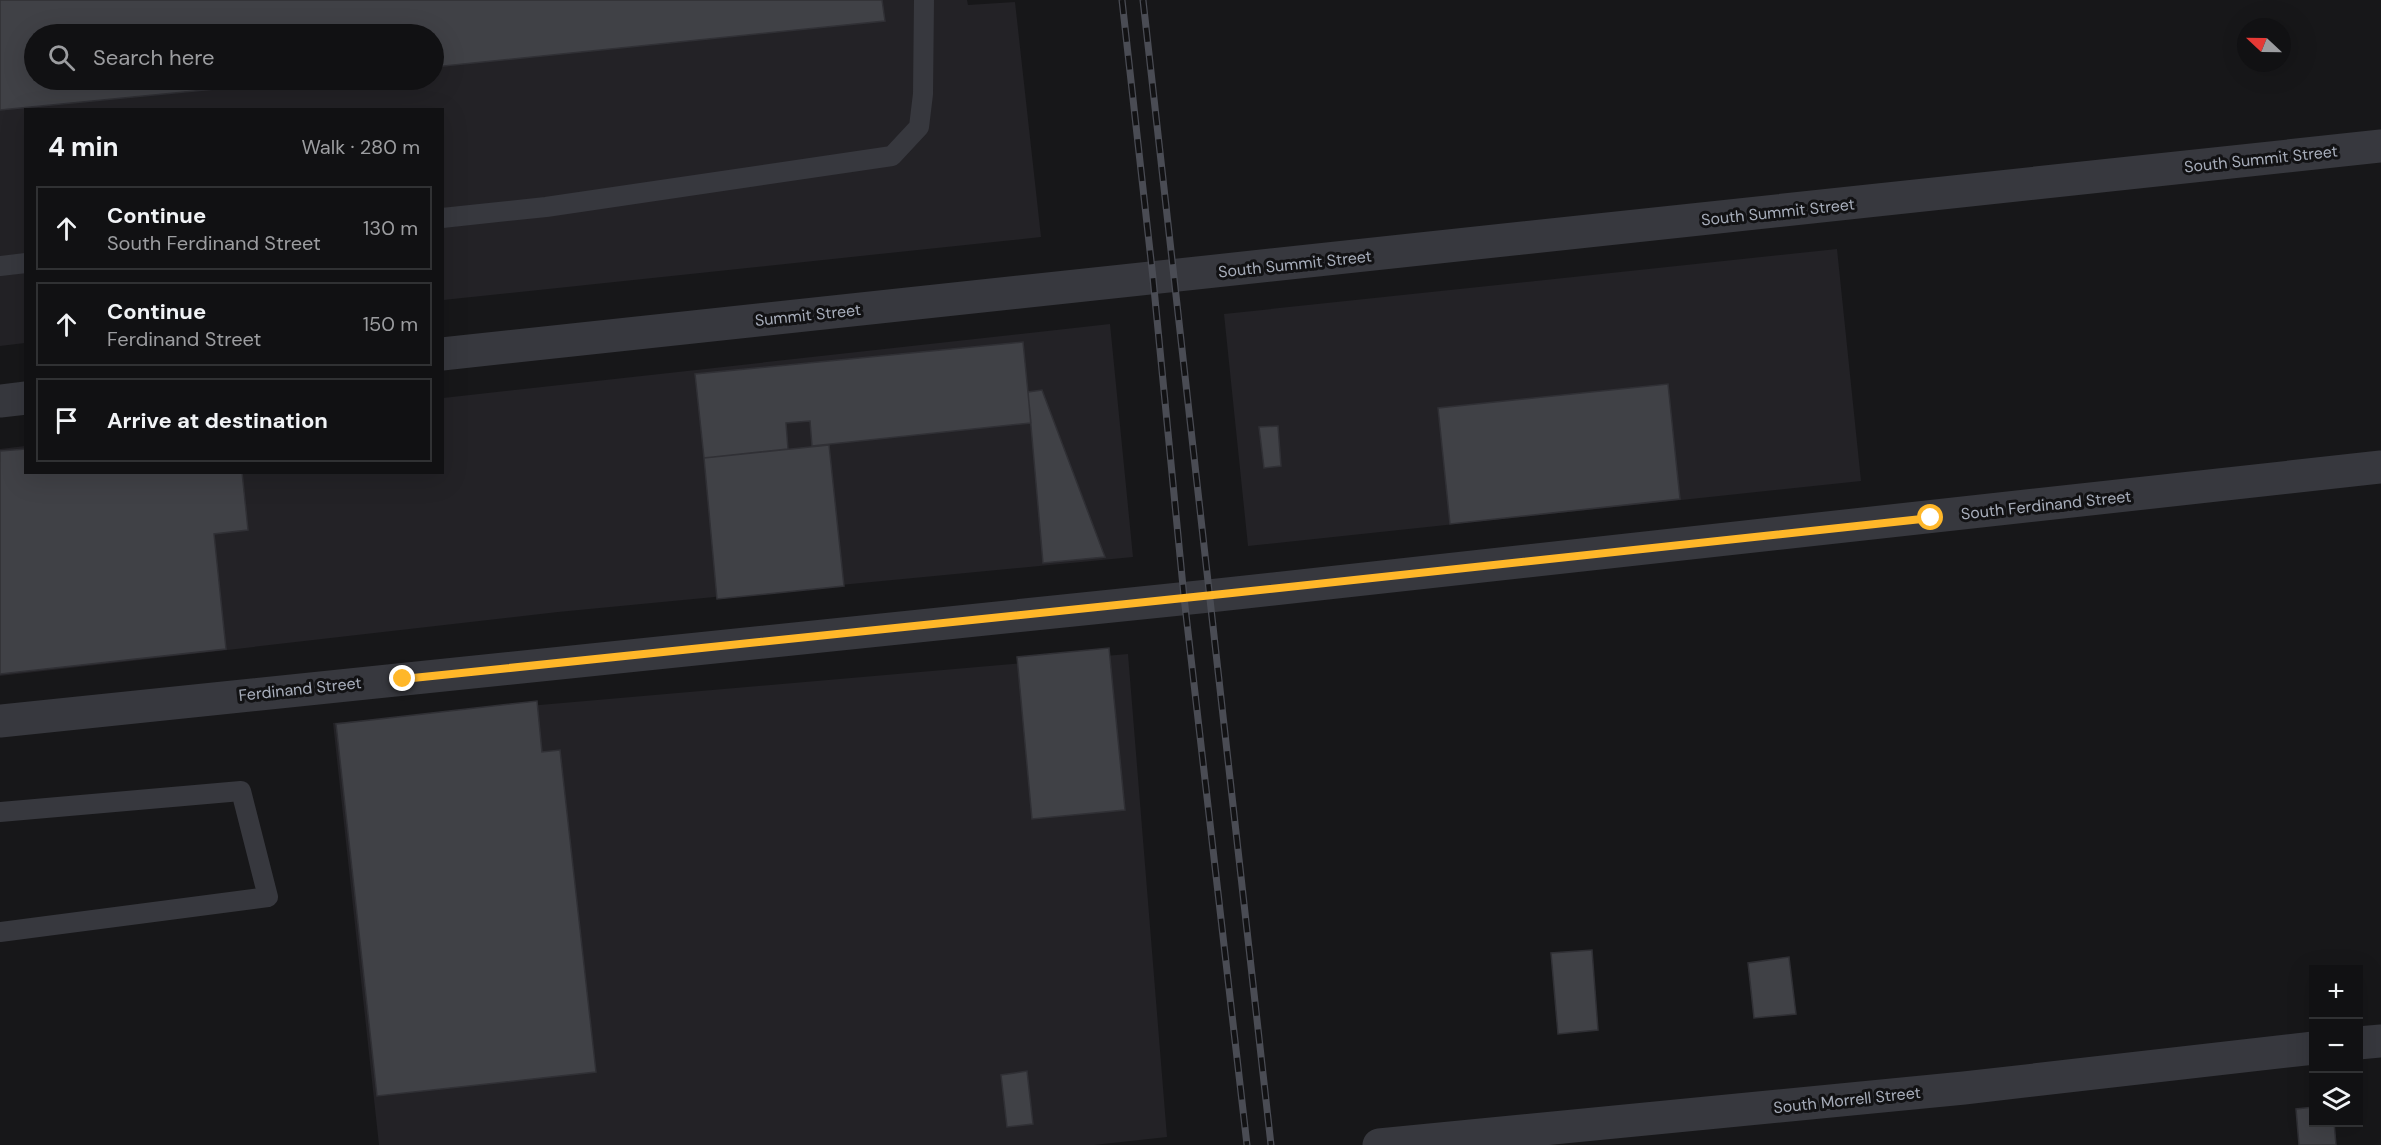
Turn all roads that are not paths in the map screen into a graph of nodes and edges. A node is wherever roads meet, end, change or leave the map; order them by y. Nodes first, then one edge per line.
1 (924, 0) edge
2 (2381, 146) edge
3 (444, 218) edge
4 (24, 263) edge
5 (0, 266) edge
6 (1174, 277) joint
7 (444, 354) edge
8 (24, 398) edge
9 (0, 401) edge
10 (2381, 467) edge
11 (1209, 596) joint
12 (0, 721) edge
13 (0, 812) edge
14 (0, 932) edge
15 (2381, 1041) edge
16 (2363, 1043) edge
17 (2309, 1048) edge
18 (1379, 1145) edge

1 - 3 lane
2 - 6 street, South Summit Street
4 - 5 lane
6 - 7 street, Summit Street
8 - 9 street
10 - 11 street, South Ferdinand Street
11 - 12 street, Ferdinand Street
13 - 14 lane
15 - 16 street
17 - 18 street, South Morrell Street

